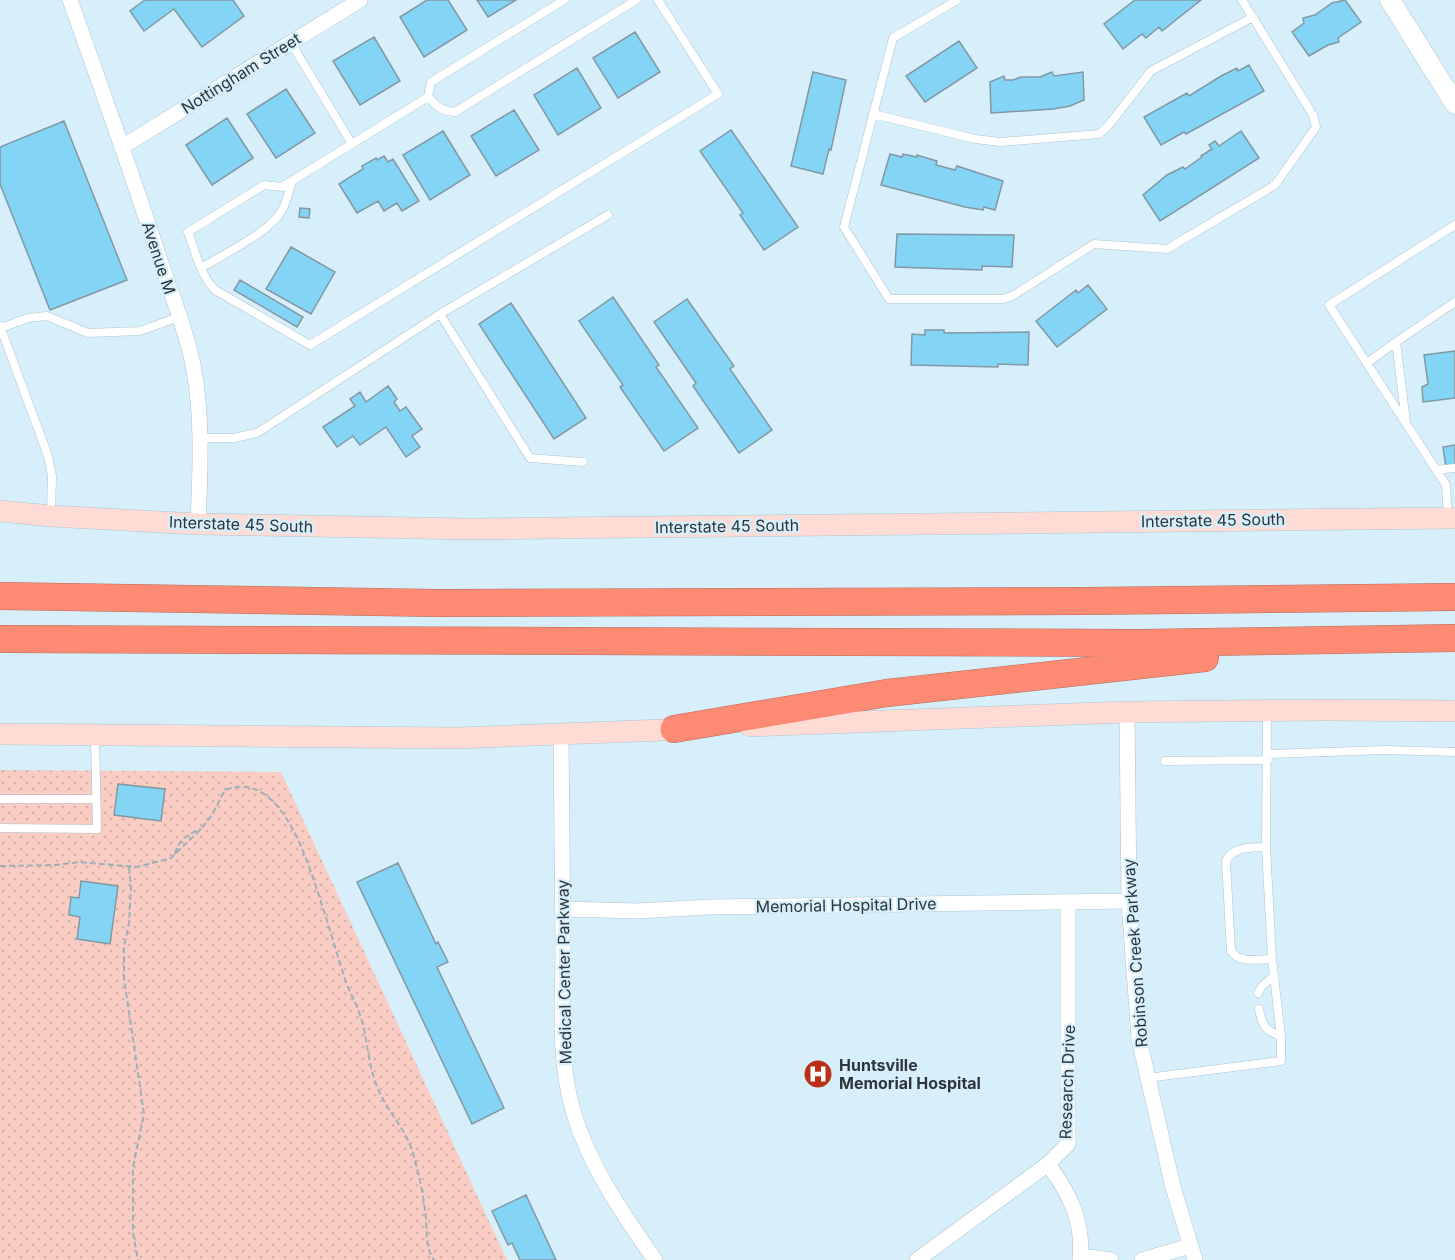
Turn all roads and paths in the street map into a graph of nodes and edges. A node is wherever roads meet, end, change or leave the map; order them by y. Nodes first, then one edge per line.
1 (70, 0) edge
2 (360, 0) edge
3 (564, 0) edge
4 (636, 0) edge
5 (658, 0) edge
6 (957, 0) edge
7 (1242, 0) edge
8 (1390, 0) edge
9 (1253, 17) junction
10 (291, 43) junction
11 (428, 97) junction
12 (1455, 104) edge
13 (873, 114) junction
14 (352, 144) junction
15 (122, 147) junction
16 (292, 181) junction
17 (608, 215) dead end
18 (1455, 225) edge
19 (201, 268) junction
20 (1455, 302) edge
21 (440, 314) junction
22 (179, 317) junction
23 (0, 327) edge
24 (1396, 342) junction
25 (1367, 363) junction
26 (1406, 424) junction
27 (199, 438) junction
28 (583, 462) dead end
29 (1455, 468) edge
30 (1436, 470) junction
31 (0, 511) edge
32 (51, 516) junction
33 (1452, 518) edge
34 (198, 524) junction
35 (0, 596) edge
36 (1455, 597) edge
37 (1455, 638) edge
38 (0, 639) edge
39 (1455, 645) edge
40 (1267, 711) junction
41 (1455, 711) edge
42 (1127, 712) junction
43 (674, 729) junction
44 (561, 733) junction
45 (0, 734) edge
46 (95, 735) junction
47 (1455, 752) edge
48 (1268, 757) junction
49 (1165, 761) dead end
50 (0, 799) edge
51 (96, 799) junction
52 (0, 828) edge
53 (201, 829) junction
54 (1266, 847) junction
55 (175, 854) junction
56 (0, 866) edge
57 (129, 867) junction
58 (1129, 901) junction
59 (1068, 903) junction
60 (563, 909) junction
61 (1272, 959) junction
62 (1275, 976) junction
63 (1258, 993) dead end
64 (1259, 1009) dead end
65 (1281, 1036) junction
66 (1147, 1078) junction
67 (1048, 1164) junction
68 (1192, 1253) edge
69 (1080, 1258) edge
70 (138, 1260) edge
71 (434, 1260) edge
72 (655, 1260) edge
73 (917, 1260) edge
74 (1111, 1260) edge
75 (1142, 1260) edge

1 - 15 street, Avenue M
2 - 10 street, Nottingham Street
3 - 11 lane
4 - 11 lane
5 - 19 lane
6 - 13 lane
7 - 9 lane
8 - 12 street
9 - 13 lane
9 - 13 lane
10 - 14 lane
10 - 15 street, Nottingham Street
11 - 14 lane
14 - 16 lane
15 - 22 street, Avenue M
16 - 19 lane
16 - 19 lane
17 - 21 lane
18 - 25 lane
20 - 24 lane
21 - 27 lane
21 - 28 lane
22 - 23 lane
22 - 27 street, Avenue M
23 - 32 lane
24 - 25 lane
24 - 26 lane
25 - 26 lane
26 - 30 lane
27 - 34 street, Avenue M
29 - 30 lane
30 - 33 lane
31 - 32 main road, Interstate 45 South
32 - 34 main road, Interstate 45 South
33 - 34 main road, Interstate 45 South
35 - 36 highway
37 - 38 highway
39 - 43 highway
40 - 41 main road
40 - 42 main road
40 - 48 lane
42 - 43 main road
42 - 58 street, Robinson Creek Parkway
43 - 44 main road
44 - 46 main road
44 - 60 street, Medical Center Parkway
45 - 46 main road
46 - 51 lane
47 - 48 lane
48 - 49 lane
48 - 54 lane
50 - 51 lane
51 - 52 lane
53 - 55 path
53 - 55 path
53 - 71 path
54 - 61 lane
54 - 61 lane
55 - 57 path
56 - 57 path
57 - 70 path
58 - 59 street, Memorial Hospital Drive
58 - 66 street, Robinson Creek Parkway
59 - 60 street, Memorial Hospital Drive
59 - 67 street, Research Drive
60 - 72 street, Medical Center Parkway
61 - 62 lane
62 - 63 lane
62 - 65 lane
64 - 65 lane
65 - 66 lane
66 - 68 street, Robinson Creek Parkway
67 - 69 street
67 - 73 street, Research Drive
68 - 75 street
69 - 74 street

